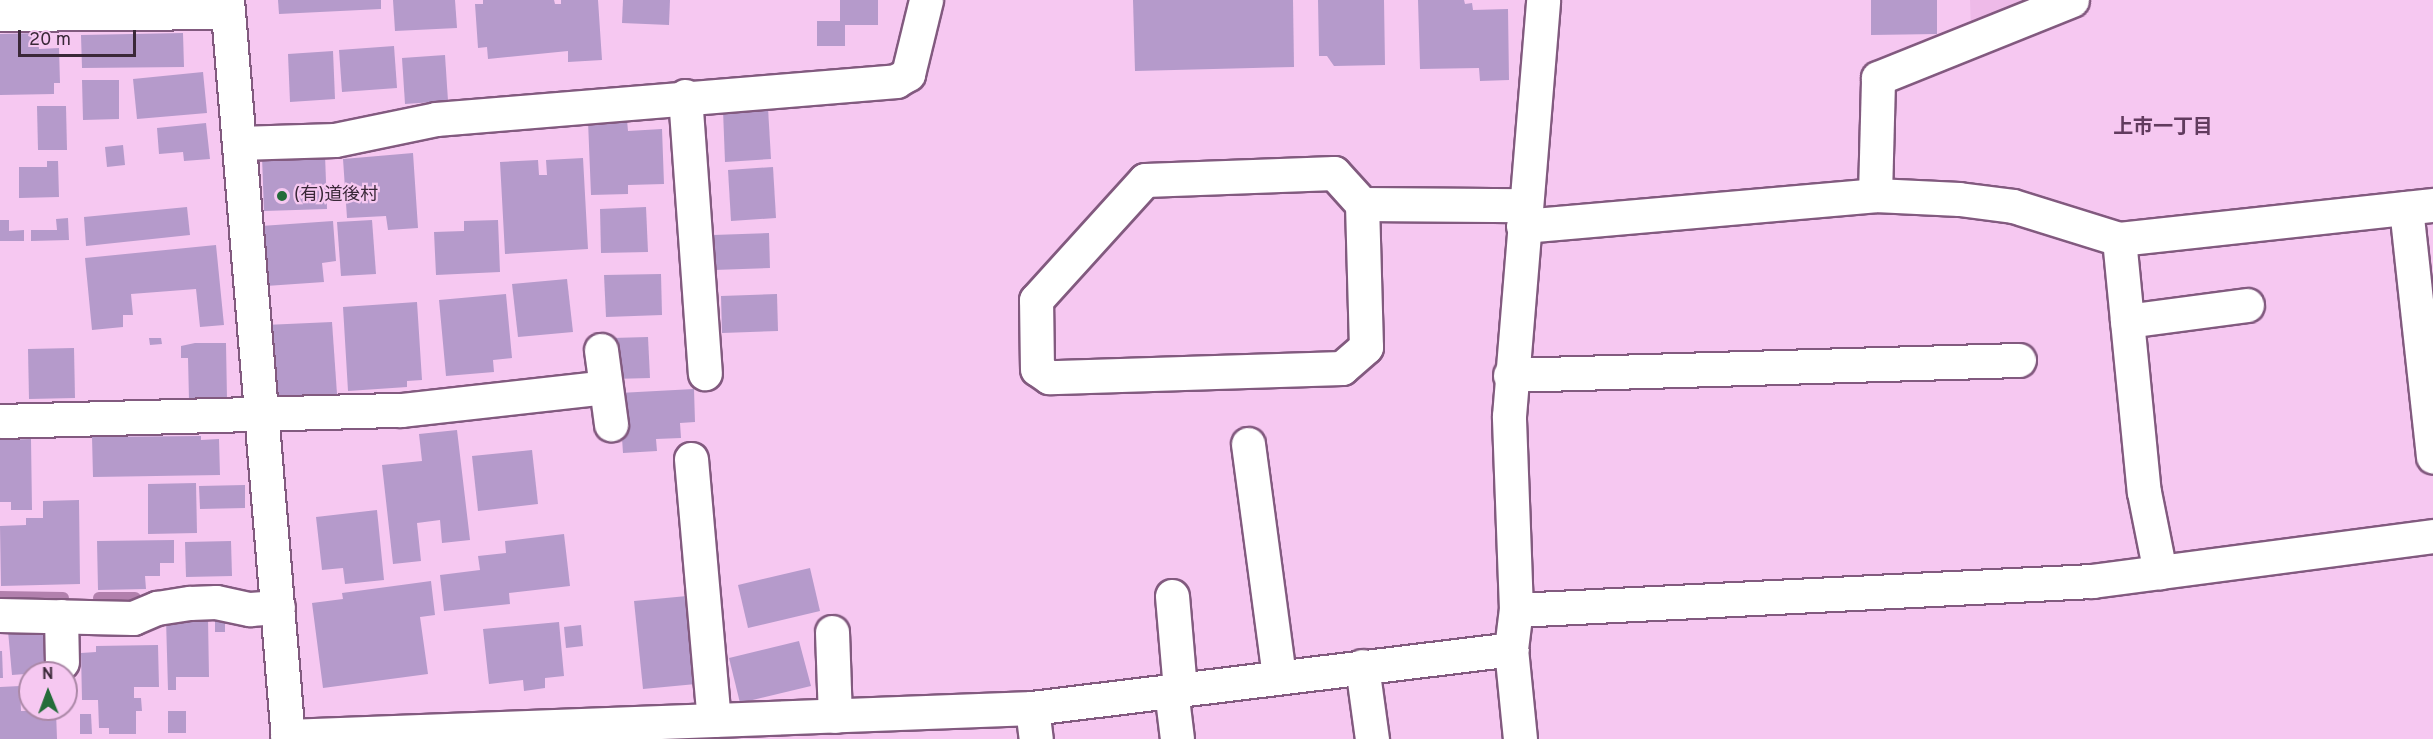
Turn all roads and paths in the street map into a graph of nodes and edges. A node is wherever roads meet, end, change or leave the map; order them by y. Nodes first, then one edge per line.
1 (926, 0) edge
2 (1543, 0) edge
3 (2072, 0) edge
4 (227, 6) edge
5 (0, 14) edge
6 (685, 96) junction
7 (239, 143) junction
8 (1875, 195) junction
9 (1362, 204) junction
10 (2419, 206) edge
11 (1524, 215) junction
12 (2119, 239) junction
13 (2247, 305) dead end
14 (2127, 321) junction
15 (601, 350) dead end
16 (2019, 360) dead end
17 (705, 373) dead end
18 (1510, 375) junction
19 (605, 387) junction
20 (2429, 387) edge
21 (262, 415) junction
22 (0, 421) edge
23 (611, 424) dead end
24 (1248, 444) dead end
25 (2433, 457) edge
26 (691, 459) dead end
27 (2433, 536) edge
28 (2160, 572) junction
29 (1172, 596) dead end
30 (278, 607) junction
31 (1516, 610) junction
32 (0, 615) edge
33 (60, 616) junction
34 (832, 632) dead end
35 (1511, 649) junction
36 (62, 661) edge
37 (1362, 666) junction
38 (1279, 677) junction
39 (1175, 690) junction
40 (835, 716) junction
41 (714, 720) junction
42 (1034, 723) edge
43 (287, 738) edge
44 (1177, 739) edge
45 (1372, 739) edge
46 (1520, 739) edge

1 - 6 street
2 - 11 street
3 - 8 street
4 - 5 street
4 - 7 street
6 - 7 street
6 - 17 street
7 - 21 street
8 - 11 street
8 - 12 street
9 - 9 street
9 - 11 street
10 - 12 street
10 - 20 street
11 - 18 street
12 - 14 street
13 - 14 street
14 - 28 street
15 - 19 street
16 - 18 street
18 - 31 street
19 - 21 street
19 - 23 street
20 - 25 street
21 - 22 street
21 - 30 street
24 - 38 street
26 - 41 street
27 - 28 street
28 - 31 street
29 - 39 street
30 - 33 street
30 - 43 street
31 - 35 street
32 - 33 street
33 - 36 street
34 - 40 street
35 - 37 street
35 - 46 street
37 - 38 street
37 - 45 street
38 - 39 street
39 - 42 street
39 - 44 street
40 - 41 street
40 - 42 street
41 - 43 street

